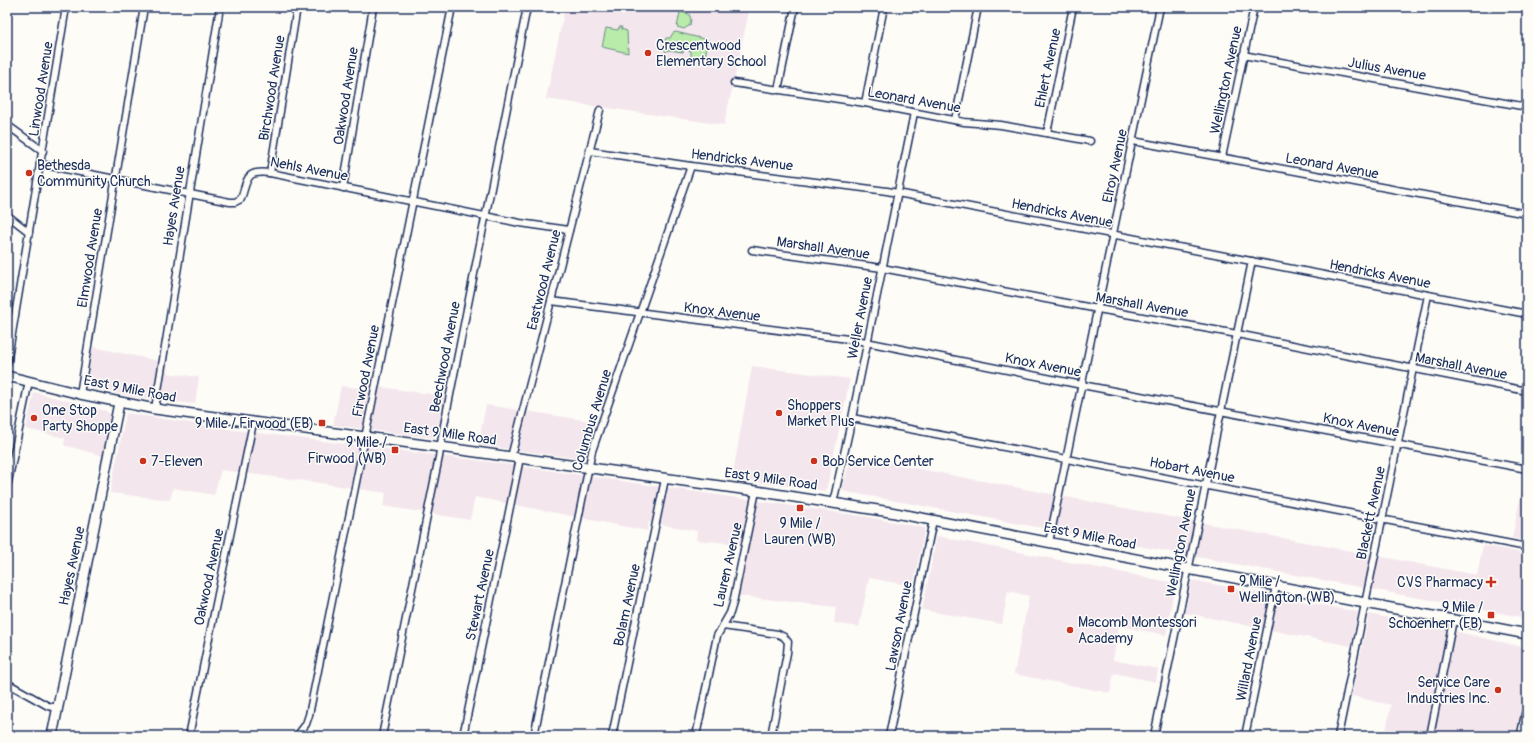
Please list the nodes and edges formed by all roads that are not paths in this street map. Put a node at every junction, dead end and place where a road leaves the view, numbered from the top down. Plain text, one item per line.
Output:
1 (66, 7) edge
2 (144, 7) edge
3 (220, 7) edge
4 (297, 7) edge
5 (373, 7) edge
6 (452, 7) edge
7 (527, 7) edge
8 (795, 7) edge
9 (884, 7) edge
10 (978, 7) edge
11 (1073, 7) edge
12 (1160, 7) edge
13 (1254, 7) edge
14 (1243, 55) junction
15 (734, 83) dead end
16 (778, 90) junction
17 (865, 103) junction
18 (1527, 107) edge
19 (600, 110) dead end
20 (914, 113) junction
21 (955, 120) junction
22 (7, 125) edge
23 (1047, 133) junction
24 (1090, 141) dead end
25 (1133, 141) junction
26 (42, 151) junction
27 (590, 151) junction
28 (1222, 157) junction
29 (40, 164) junction
30 (690, 166) junction
31 (270, 173) junction
32 (116, 179) junction
33 (343, 188) junction
34 (189, 194) junction
35 (897, 194) junction
36 (412, 202) junction
37 (1527, 214) edge
38 (7, 215) edge
39 (485, 216) junction
40 (569, 230) junction
41 (29, 232) junction
42 (1113, 234) junction
43 (752, 250) dead end
44 (1252, 261) junction
45 (882, 268) junction
46 (1428, 295) junction
47 (551, 301) junction
48 (1098, 309) junction
49 (640, 314) junction
50 (1527, 314) edge
51 (1237, 334) junction
52 (867, 343) junction
53 (7, 364) edge
54 (1413, 369) junction
55 (7, 376) edge
56 (29, 381) junction
57 (1082, 385) junction
58 (1527, 391) edge
59 (80, 394) junction
60 (119, 403) junction
61 (154, 409) junction
62 (1221, 411) junction
63 (852, 418) junction
64 (252, 423) junction
65 (365, 437) junction
66 (1398, 444) junction
67 (440, 447) junction
68 (516, 458) junction
69 (1067, 459) junction
70 (588, 468) junction
71 (1527, 469) edge
72 (665, 479) junction
73 (1205, 485) junction
74 (7, 486) edge
75 (756, 491) junction
76 (833, 503) junction
77 (1382, 519) junction
78 (933, 520) junction
79 (1049, 542) junction
80 (1527, 547) edge
81 (1188, 569) junction
82 (1276, 586) junction
83 (1365, 602) junction
84 (1453, 620) junction
85 (723, 626) junction
86 (1527, 634) edge
87 (7, 683) edge
88 (57, 708) junction
89 (1527, 712) edge
90 (52, 736) edge
91 (189, 736) edge
92 (298, 736) edge
93 (382, 736) edge
94 (463, 736) edge
95 (534, 736) edge
96 (612, 736) edge
97 (696, 736) edge
98 (771, 736) edge
99 (889, 736) edge
100 (1154, 736) edge
101 (1245, 736) edge
102 (1338, 736) edge
103 (1430, 736) edge
104 (1522, 736) edge

1 - 26 street, Linwood Avenue
2 - 32 street, Elmwood Avenue
3 - 34 street, Hayes Avenue
4 - 31 street, Birchwood Avenue
5 - 33 street, Oakwood Avenue
6 - 36 street, Firwood Avenue
7 - 39 street, Beechwood Avenue
8 - 16 street
9 - 17 street
10 - 21 street
11 - 23 street, Ehlert Avenue
12 - 25 street, Elroy Avenue
13 - 14 street, Wellington Avenue
14 - 18 street, Julius Avenue
14 - 28 street, Wellington Avenue
15 - 16 street, Leonard Avenue
16 - 17 street, Leonard Avenue
17 - 20 street, Leonard Avenue
19 - 27 street, Eastwood Avenue
20 - 21 street, Leonard Avenue
20 - 35 street, Weller Avenue
21 - 23 street, Leonard Avenue
22 - 26 street
23 - 24 street, Leonard Avenue
25 - 28 street, Leonard Avenue
25 - 42 street, Elroy Avenue
26 - 29 street, Linwood Avenue
27 - 30 street, Hendricks Avenue
27 - 40 street, Eastwood Avenue
28 - 37 street, Leonard Avenue
29 - 32 street, Nehls Avenue
29 - 41 street, Linwood Avenue
30 - 35 street, Hendricks Avenue
30 - 49 street, Columbus Avenue
31 - 33 street, Nehls Avenue
31 - 34 street, Nehls Avenue
32 - 34 street, Nehls Avenue
32 - 59 street, Elmwood Avenue
33 - 36 street, Nehls Avenue
34 - 61 street, Hayes Avenue
35 - 42 street, Hendricks Avenue
35 - 45 street, Weller Avenue
36 - 39 street, Nehls Avenue
36 - 65 street, Firwood Avenue
38 - 41 street
39 - 40 street, Nehls Avenue
39 - 67 street, Beechwood Avenue
40 - 47 street, Eastwood Avenue
41 - 53 street, Linwood Avenue
42 - 44 street, Hendricks Avenue
42 - 48 street, Elroy Avenue
43 - 45 street, Marshall Avenue
44 - 46 street, Hendricks Avenue
44 - 51 street, Wellington Avenue
45 - 48 street, Marshall Avenue
45 - 52 street, Weller Avenue
46 - 50 street, Hendricks Avenue
46 - 54 street, Blackett Avenue
47 - 49 street, Knox Avenue
47 - 68 street, Eastwood Avenue
48 - 51 street, Marshall Avenue
48 - 57 street, Elroy Avenue
49 - 52 street, Knox Avenue
49 - 70 street, Columbus Avenue
51 - 54 street, Marshall Avenue
51 - 62 street, Wellington Avenue
52 - 57 street, Knox Avenue
52 - 63 street, Weller Avenue
54 - 58 street, Marshall Avenue
54 - 66 street, Blackett Avenue
55 - 56 main road, East 9 Mile Road
56 - 59 main road, East 9 Mile Road
56 - 74 street
57 - 62 street, Knox Avenue
57 - 69 street, Elroy Avenue
59 - 60 main road, East 9 Mile Road
60 - 61 main road, East 9 Mile Road
60 - 88 main road, Hayes Avenue
61 - 64 main road, East 9 Mile Road
62 - 66 street, Knox Avenue
62 - 73 street, Wellington Avenue
63 - 69 street, Hobart Avenue
63 - 76 street, Weller Avenue
64 - 65 main road, East 9 Mile Road
64 - 91 street, Oakwood Avenue
65 - 67 main road, East 9 Mile Road
65 - 92 street, Firwood Avenue
66 - 71 street, Knox Avenue
66 - 77 street, Blackett Avenue
67 - 68 main road, East 9 Mile Road
67 - 93 street, Beechwood Avenue
68 - 70 main road, East 9 Mile Road
68 - 94 street, Stewart Avenue
69 - 73 street, Hobart Avenue
69 - 79 street, Elroy Avenue
70 - 72 main road, East 9 Mile Road
70 - 95 street, Columbus Avenue
72 - 75 main road, East 9 Mile Road
72 - 96 street, Bolam Avenue
73 - 77 street, Hobart Avenue
73 - 81 street, Wellington Avenue
75 - 76 main road, East 9 Mile Road
75 - 85 street, Lauren Avenue
76 - 78 main road, East 9 Mile Road
77 - 80 street, Hobart Avenue
77 - 83 street, Blackett Avenue
78 - 79 main road, East 9 Mile Road
78 - 99 street, Lawson Avenue
79 - 81 main road, East 9 Mile Road
81 - 82 main road, East 9 Mile Road
81 - 100 street, Wellington Avenue
82 - 83 main road, East 9 Mile Road
82 - 101 street, Willard Avenue
83 - 84 main road, East 9 Mile Road
83 - 102 street, Blackett Avenue
84 - 86 main road, East 9 Mile Road
84 - 103 street
85 - 97 street, Lauren Avenue
85 - 98 street
87 - 88 street
88 - 90 main road, Hayes Avenue
89 - 104 main road

